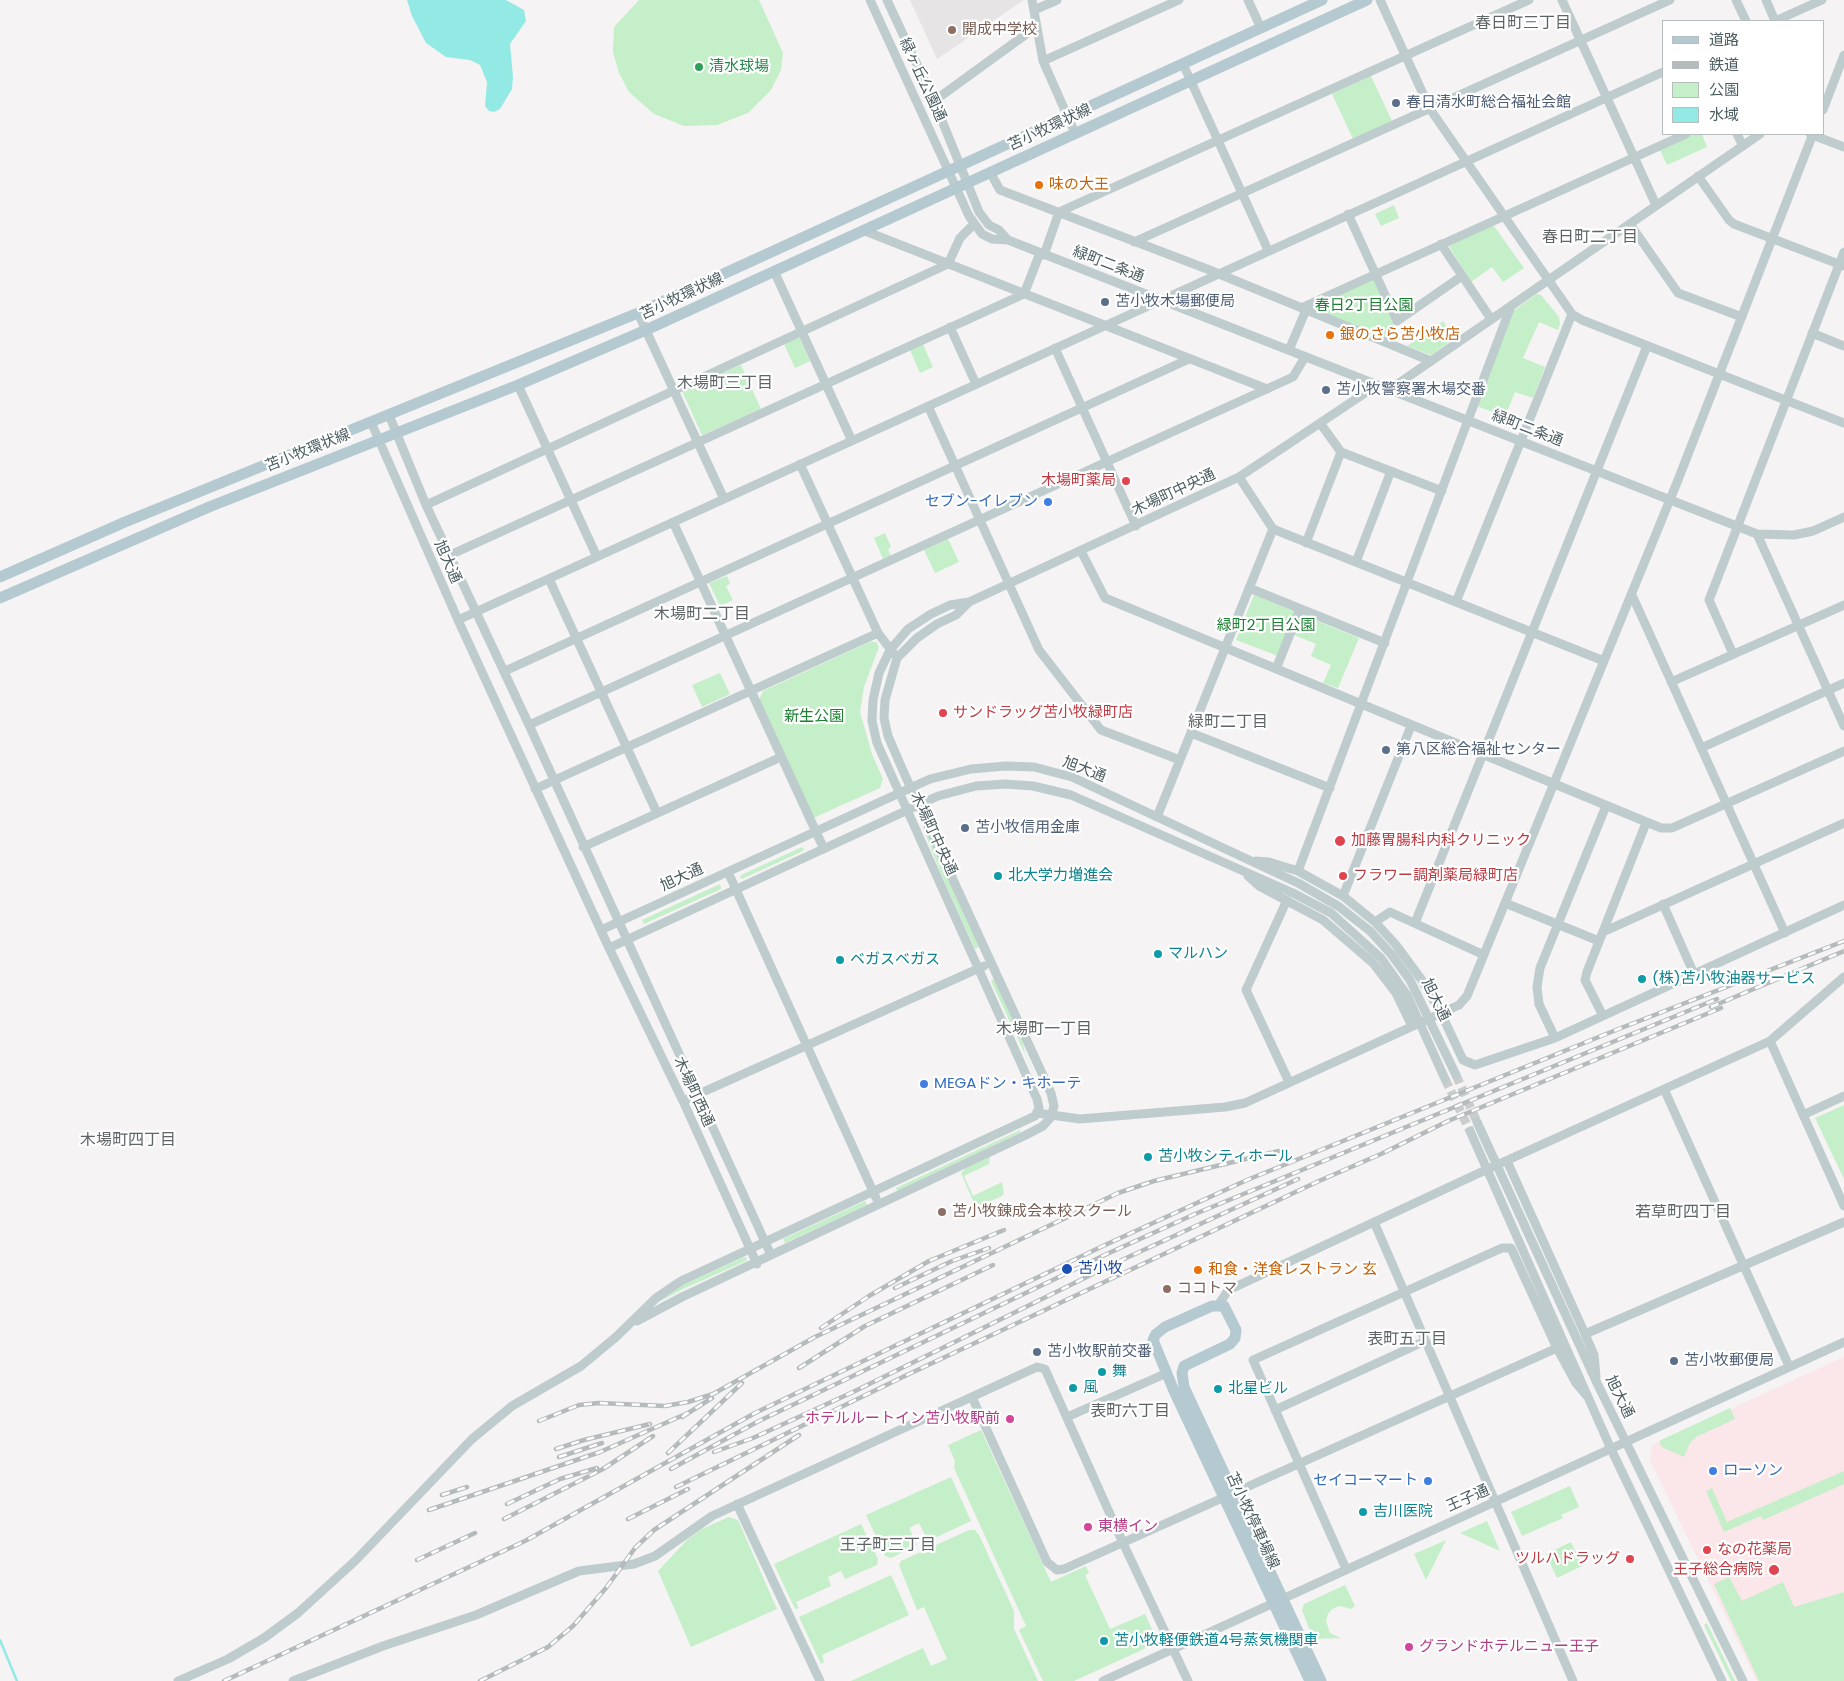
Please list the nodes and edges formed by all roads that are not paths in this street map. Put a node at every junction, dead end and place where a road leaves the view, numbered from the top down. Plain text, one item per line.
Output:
1 (870, 0) edge
2 (887, 0) edge
3 (1032, 0) edge
4 (1056, 0) edge
5 (1179, 0) edge
6 (1248, 0) edge
7 (1322, 0) edge
8 (1367, 0) edge
9 (1380, 0) edge
10 (1529, 0) edge
11 (1562, 0) edge
12 (1670, 0) edge
13 (1736, 0) edge
14 (1766, 0) edge
15 (1822, 0) edge
16 (1034, 10) junction
17 (1746, 20) edge
18 (1775, 20) edge
19 (1777, 20) edge
20 (1036, 27) junction
21 (1261, 28) junction
22 (1581, 40) junction
23 (1844, 55) edge
24 (1406, 56) junction
25 (1043, 61) junction
26 (1183, 64) junction
27 (1662, 72) edge
28 (1191, 80) junction
29 (1833, 84) junction
30 (1824, 90) edge
31 (1607, 97) junction
32 (934, 101) junction
33 (1824, 107) edge
34 (1430, 109) junction
35 (1068, 116) junction
36 (1075, 133) junction
37 (1684, 135) edge
38 (1738, 135) edge
39 (1759, 135) edge
40 (1812, 135) edge
41 (1814, 135) edge
42 (1218, 141) junction
43 (1743, 146) junction
44 (1844, 147) edge
45 (1634, 157) junction
46 (1465, 161) junction
47 (961, 166) junction
48 (948, 171) junction
49 (990, 172) junction
50 (1698, 176) junction
51 (961, 186) junction
52 (1242, 193) junction
53 (1656, 206) junction
54 (1059, 212) junction
55 (1348, 214) junction
56 (1503, 216) junction
57 (974, 224) junction
58 (1630, 224) junction
59 (865, 231) junction
60 (1772, 239) junction
61 (1008, 240) junction
62 (1134, 242) junction
63 (1441, 244) junction
64 (1268, 250) junction
65 (1844, 252) edge
66 (1042, 254) junction
67 (948, 264) junction
68 (1841, 266) edge
69 (774, 271) junction
70 (1217, 274) junction
71 (1375, 274) junction
72 (1462, 276) junction
73 (1547, 280) junction
74 (1024, 294) junction
75 (1161, 300) junction
76 (1511, 306) junction
77 (1303, 309) junction
78 (638, 313) junction
79 (1572, 314) junction
80 (1742, 317) junction
81 (1492, 319) junction
82 (1106, 325) junction
83 (950, 327) junction
84 (646, 330) junction
85 (802, 331) junction
86 (1812, 334) junction
87 (1647, 346) junction
88 (1844, 346) edge
89 (1055, 348) junction
90 (1289, 350) junction
91 (1305, 357) junction
92 (1189, 359) junction
93 (1431, 361) junction
94 (1719, 374) junction
95 (826, 384) junction
96 (976, 384) junction
97 (518, 385) junction
98 (1377, 385) junction
99 (1267, 389) junction
100 (1389, 390) junction
101 (674, 391) junction
102 (1786, 400) junction
103 (928, 406) junction
104 (1082, 408) junction
105 (388, 415) junction
106 (1469, 421) junction
107 (371, 422) junction
108 (1320, 423) junction
109 (1844, 423) edge
110 (395, 432) junction
111 (378, 439) junction
112 (852, 441) junction
113 (1520, 441) junction
114 (698, 442) junction
115 (547, 450) junction
116 (1341, 452) junction
117 (1107, 462) junction
118 (800, 464) junction
119 (956, 466) junction
120 (1391, 471) junction
121 (1597, 471) junction
122 (1239, 477) junction
123 (1442, 491) junction
124 (724, 499) junction
125 (1669, 499) junction
126 (571, 500) junction
127 (426, 505) junction
128 (1844, 517) edge
129 (980, 519) junction
130 (674, 522) junction
131 (828, 524) junction
132 (1136, 526) junction
133 (1737, 526) junction
134 (1273, 529) junction
135 (1757, 534) junction
136 (1306, 543) junction
137 (1081, 551) junction
138 (450, 555) junction
139 (597, 557) junction
140 (1356, 562) junction
141 (0, 577) edge
142 (852, 578) junction
143 (549, 579) junction
144 (701, 582) junction
145 (1408, 583) junction
146 (1010, 584) junction
147 (1249, 588) junction
148 (1632, 595) junction
149 (0, 598) edge
150 (969, 602) junction
151 (1456, 602) junction
152 (1844, 605) edge
153 (1300, 609) junction
154 (476, 612) junction
155 (458, 620) junction
156 (1798, 625) junction
157 (1532, 632) junction
158 (878, 633) junction
159 (726, 636) junction
160 (577, 638) junction
161 (1385, 643) junction
162 (1225, 648) junction
163 (890, 650) junction
164 (1733, 654) junction
165 (897, 658) junction
166 (1604, 661) junction
167 (1276, 669) junction
168 (505, 672) junction
169 (1671, 682) junction
170 (1844, 683) edge
171 (1828, 690) junction
172 (751, 691) junction
173 (602, 692) junction
174 (1361, 705) junction
175 (529, 725) junction
176 (1411, 726) junction
177 (1844, 726) edge
178 (1191, 733) junction
179 (627, 748) junction
180 (1701, 748) junction
181 (1844, 751) edge
182 (1482, 755) junction
183 (781, 757) junction
184 (1180, 760) junction
185 (554, 780) junction
186 (1554, 785) junction
187 (911, 788) junction
188 (1330, 788) junction
189 (536, 789) junction
190 (899, 794) junction
191 (919, 804) junction
192 (1726, 804) junction
193 (1606, 806) junction
194 (907, 810) junction
195 (657, 813) junction
196 (1157, 817) junction
197 (1646, 823) junction
198 (1844, 823) edge
199 (816, 832) junction
200 (583, 847) junction
201 (824, 849) junction
202 (1248, 860) junction
203 (1753, 864) junction
204 (1243, 871) junction
205 (1298, 871) junction
206 (728, 872) junction
207 (736, 890) junction
208 (1343, 896) junction
209 (1287, 900) junction
210 (1505, 903) junction
211 (1662, 904) junction
212 (1844, 904) edge
213 (1375, 922) junction
214 (618, 923) junction
215 (1415, 923) junction
216 (1558, 925) junction
217 (601, 930) junction
218 (1603, 932) junction
219 (1785, 933) junction
220 (627, 941) junction
221 (1599, 941) junction
222 (610, 948) junction
223 (1484, 955) junction
224 (992, 962) junction
225 (978, 968) junction
226 (1694, 974) junction
227 (1844, 977) edge
228 (1438, 1014) junction
229 (1603, 1016) junction
230 (1414, 1025) junction
231 (1555, 1038) junction
232 (1770, 1041) junction
233 (807, 1045) junction
234 (1456, 1075) tunnel mouth
235 (1445, 1079) tunnel mouth
236 (1288, 1082) junction
237 (1664, 1089) junction
238 (697, 1094) junction
239 (1844, 1096) edge
240 (683, 1100) junction
241 (1038, 1113) junction
242 (1052, 1115) junction
243 (1803, 1115) junction
244 (1477, 1122) tunnel mouth
245 (1470, 1131) tunnel mouth
246 (1507, 1161) junction
247 (874, 1193) junction
248 (879, 1205) junction
249 (1844, 1206) edge
250 (1374, 1222) junction
251 (1844, 1222) edge
252 (765, 1241) junction
253 (749, 1248) junction
254 (771, 1255) junction
255 (757, 1264) junction
256 (1744, 1265) junction
257 (1404, 1293) junction
258 (1219, 1304) junction
259 (626, 1328) junction
260 (1585, 1334) junction
261 (1425, 1341) junction
262 (1844, 1342) edge
263 (1557, 1348) junction
264 (1789, 1366) junction
265 (1167, 1373) junction
266 (1597, 1383) junction
267 (972, 1397) junction
268 (1449, 1397) junction
269 (1588, 1397) junction
270 (1275, 1410) junction
271 (1067, 1417) junction
272 (1626, 1442) junction
273 (1611, 1449) junction
274 (1300, 1464) junction
275 (1229, 1495) junction
276 (1495, 1502) junction
277 (737, 1504) junction
278 (1122, 1543) junction
279 (1346, 1569) junction
280 (1278, 1600) junction
281 (1173, 1649) junction
282 (178, 1681) edge
283 (292, 1681) edge
284 (820, 1681) edge
285 (1103, 1681) edge
286 (1188, 1681) edge
287 (1310, 1681) edge
288 (1322, 1681) edge
289 (1573, 1681) edge
290 (1722, 1681) edge
291 (1743, 1681) edge

1 - 48 street, 緑ヶ丘公園通
2 - 32 street, 緑ヶ丘公園通
3 - 16 street
4 - 16 street
5 - 25 street
6 - 21 street
7 - 21 main road, 苫小牧環状線
8 - 28 main road, 苫小牧環状線
9 - 24 street
10 - 24 street
11 - 22 street
12 - 22 street
13 - 17 street
14 - 18 street
15 - 19 street
16 - 20 street
20 - 25 street
20 - 32 street
21 - 26 main road, 苫小牧環状線
22 - 31 street
22 - 34 street
23 - 29 street
24 - 34 street
24 - 42 street
25 - 35 street
26 - 28 street
26 - 35 main road, 苫小牧環状線
27 - 31 street
28 - 36 main road, 苫小牧環状線
28 - 42 street
29 - 30 street
29 - 33 street
31 - 45 street
31 - 46 street
32 - 47 street, 緑ヶ丘公園通
34 - 46 street
34 - 52 street
35 - 36 street
35 - 47 main road, 苫小牧環状線
36 - 49 main road, 苫小牧環状線
37 - 45 street
38 - 43 street
39 - 43 street
40 - 60 street
41 - 44 street
42 - 52 street
42 - 54 street
43 - 50 street
45 - 53 street
45 - 56 street
46 - 55 street
46 - 56 street
47 - 48 main road, 苫小牧環状線
47 - 51 street, 緑町二条通
48 - 51 street, 緑町二条通
48 - 78 main road, 苫小牧環状線
49 - 51 main road, 苫小牧環状線
49 - 54 street
50 - 53 street
50 - 60 street
51 - 57 street, 緑町二条通
51 - 59 main road, 苫小牧環状線
51 - 61 street, 緑町二条通
52 - 62 street
52 - 64 street
53 - 58 street
54 - 62 street
54 - 66 street
55 - 64 street
55 - 71 street
56 - 63 street
56 - 73 street
57 - 61 street, 緑町二条通
57 - 67 street
58 - 73 street
58 - 80 street
59 - 67 street
59 - 69 main road, 苫小牧環状線
60 - 68 street
60 - 80 street
61 - 66 street, 緑町二条通
62 - 70 street
63 - 71 street
63 - 72 street
64 - 70 street
65 - 68 street
66 - 74 street
66 - 75 street, 緑町二条通
67 - 74 street
67 - 85 street
68 - 86 street
69 - 84 main road, 苫小牧環状線
69 - 85 street
70 - 75 street
70 - 77 street
71 - 72 street
71 - 77 street
72 - 81 street
73 - 76 street
73 - 79 street
74 - 82 street
74 - 83 street
75 - 82 street
75 - 90 street, 緑町二条通
76 - 81 street
76 - 106 street
77 - 90 street
77 - 93 street
78 - 84 street
78 - 105 main road, 苫小牧環状線
79 - 87 street
79 - 113 street
80 - 94 street
81 - 93 street
82 - 89 street
82 - 92 street
83 - 95 street
83 - 96 street
84 - 97 main road, 苫小牧環状線
84 - 101 street
85 - 95 street
85 - 101 street
86 - 88 street
86 - 102 street
87 - 94 street
87 - 121 street
89 - 96 street
89 - 104 street
90 - 91 street, 緑町二条通
91 - 98 street, 緑町二条通
91 - 99 street
92 - 99 street
92 - 104 street
93 - 100 street
94 - 102 street
94 - 125 street
95 - 112 street
95 - 114 street
96 - 103 street
97 - 110 main road, 苫小牧環状線
97 - 115 street
98 - 100 street, 緑町二条通
98 - 108 street, 木場町中央通
99 - 117 street
100 - 106 street, 緑町二条通
101 - 114 street
101 - 115 street
102 - 109 street
102 - 133 street
103 - 112 street
103 - 119 street
104 - 117 street
104 - 119 street
105 - 107 main road, 苫小牧環状線
105 - 110 street, 旭大通
106 - 113 street, 緑町二条通
106 - 123 street
107 - 111 street, 旭大通
107 - 141 main road, 苫小牧環状線
108 - 116 street
108 - 122 street, 木場町中央通
110 - 111 main road, 苫小牧環状線
110 - 127 street, 旭大通
111 - 149 main road, 苫小牧環状線
111 - 155 street, 旭大通
112 - 118 street
113 - 121 street, 緑町二条通
113 - 151 street
114 - 124 street
114 - 126 street
115 - 126 street
115 - 127 street
116 - 120 street
116 - 136 street
117 - 129 street
117 - 132 street
118 - 124 street
118 - 131 street
119 - 129 street
119 - 131 street
120 - 123 street
120 - 140 street
121 - 125 street, 緑町二条通
121 - 157 street
122 - 132 street, 木場町中央通
122 - 134 street
123 - 145 street
124 - 130 street
125 - 133 street, 緑町二条通
125 - 148 street
126 - 138 street
126 - 139 street
127 - 138 street, 旭大通
128 - 135 street, 緑町二条通
129 - 142 street
129 - 146 street
130 - 139 street
130 - 144 street
131 - 142 street
131 - 144 street
132 - 137 street, 木場町中央通
133 - 135 street, 緑町二条通
133 - 164 street
134 - 136 street
134 - 147 street
135 - 156 street
136 - 140 street
137 - 146 street, 木場町中央通
137 - 162 street
138 - 154 street, 旭大通
139 - 143 street
140 - 145 street
142 - 158 street
142 - 159 street
143 - 154 street
143 - 160 street
144 - 159 street
144 - 160 street
145 - 151 street
145 - 161 street
146 - 150 street, 木場町中央通
146 - 184 street
147 - 153 street
147 - 162 street
148 - 166 street
148 - 169 street
150 - 163 street, 木場町中央通
150 - 165 street, 木場町中央通
151 - 157 street
152 - 156 street
153 - 161 street
153 - 167 street
154 - 155 street
154 - 168 street, 旭大通
155 - 189 street, 旭大通
156 - 164 street
156 - 171 street
157 - 166 street
157 - 182 street
158 - 163 street
158 - 172 street
159 - 172 street
159 - 173 street
160 - 168 street
160 - 173 street
161 - 174 street
162 - 167 street
162 - 178 street
163 - 165 street
163 - 190 street, 木場町中央通
164 - 169 street
165 - 187 street, 木場町中央通
166 - 186 street
167 - 174 street
168 - 175 street, 旭大通
169 - 180 street
170 - 171 street
171 - 177 street
171 - 180 street
172 - 179 street
172 - 183 street
173 - 175 street
173 - 179 street
174 - 176 street
174 - 188 street
175 - 185 street, 旭大通
176 - 182 street
176 - 208 street
178 - 184 street
178 - 188 street
179 - 185 street
179 - 195 street
180 - 192 street
181 - 192 street
182 - 186 street
182 - 215 street
183 - 195 street
183 - 199 street
184 - 196 street
185 - 189 street
185 - 200 street, 旭大通
186 - 193 street
186 - 210 street
187 - 190 street, 旭大通
187 - 191 street, 木場町中央通
187 - 196 street, 旭大通
188 - 205 street
189 - 217 street, 旭大通
190 - 194 street, 木場町中央通
190 - 199 street, 旭大通
191 - 194 street, 旭大通
191 - 204 street, 旭大通
191 - 224 street, 木場町中央通
192 - 197 street
192 - 203 street
193 - 197 street
193 - 216 street
194 - 201 street, 旭大通
194 - 225 street, 木場町中央通
195 - 200 street
196 - 202 street, 旭大通
197 - 218 street
198 - 203 street
199 - 201 street
199 - 206 street, 旭大通
200 - 214 street, 旭大通
201 - 207 street, 旭大通
202 - 205 street
202 - 234 street, 旭大通
203 - 211 street
203 - 219 street
204 - 209 street
204 - 235 street, 旭大通
205 - 208 street
206 - 207 street
206 - 214 street, 旭大通
207 - 220 street, 旭大通
207 - 233 street
208 - 213 street
209 - 230 street
209 - 236 street
210 - 216 street
210 - 223 street
211 - 218 street
211 - 226 street
212 - 219 street
213 - 215 street
213 - 228 street
214 - 217 street, 旭大通
214 - 220 street, 旭大通
215 - 223 street
216 - 221 street
216 - 231 street
217 - 222 street, 旭大通
218 - 221 street
219 - 226 street
220 - 222 street, 旭大通
220 - 238 street, 木場町西通
221 - 229 street
222 - 240 street, 木場町西通
223 - 228 street
224 - 225 street
224 - 242 street, 木場町中央通
225 - 233 street
225 - 241 street, 木場町中央通
226 - 229 street
227 - 232 street
228 - 230 street
228 - 231 street
229 - 231 street
230 - 236 street
232 - 237 street
232 - 243 street
233 - 238 street
233 - 247 street
236 - 242 street
237 - 246 street
237 - 256 street
238 - 240 street
238 - 252 street, 木場町西通
239 - 243 street
240 - 253 street, 木場町西通
241 - 242 street
241 - 247 street
242 - 248 street
243 - 249 street
244 - 266 street, 旭大通
245 - 269 street, 旭大通
246 - 250 street
246 - 260 street
247 - 248 street
247 - 252 street
248 - 254 street
250 - 257 street
250 - 258 street
251 - 256 street
252 - 253 street
252 - 254 street, 木場町西通
253 - 255 street, 木場町西通
253 - 259 street
254 - 255 street
255 - 259 street
256 - 260 street
256 - 264 street
257 - 261 street
257 - 263 street
257 - 270 street
258 - 265 main road, 苫小牧停車場線
258 - 275 main road, 苫小牧停車場線
259 - 282 street
260 - 266 street
261 - 268 street
261 - 270 street
262 - 264 street, 王子通
263 - 268 street
263 - 269 street
264 - 272 street, 王子通
265 - 271 street
265 - 275 main road, 苫小牧停車場線
266 - 272 street, 旭大通
267 - 271 street
267 - 277 street
267 - 278 street
268 - 274 street
268 - 276 street
269 - 273 street, 旭大通
270 - 274 street
271 - 278 street
272 - 273 street, 王子通
272 - 291 street, 旭大通
273 - 276 street, 王子通
273 - 290 street, 旭大通
274 - 275 street
274 - 279 street
275 - 278 street
275 - 280 main road, 苫小牧停車場線
276 - 279 street, 王子通
276 - 289 street
277 - 283 street
277 - 284 street
278 - 281 street
279 - 280 street, 王子通
280 - 281 street, 王子通
280 - 287 main road, 苫小牧停車場線
280 - 288 main road, 苫小牧停車場線
281 - 285 street, 王子通
281 - 286 street

